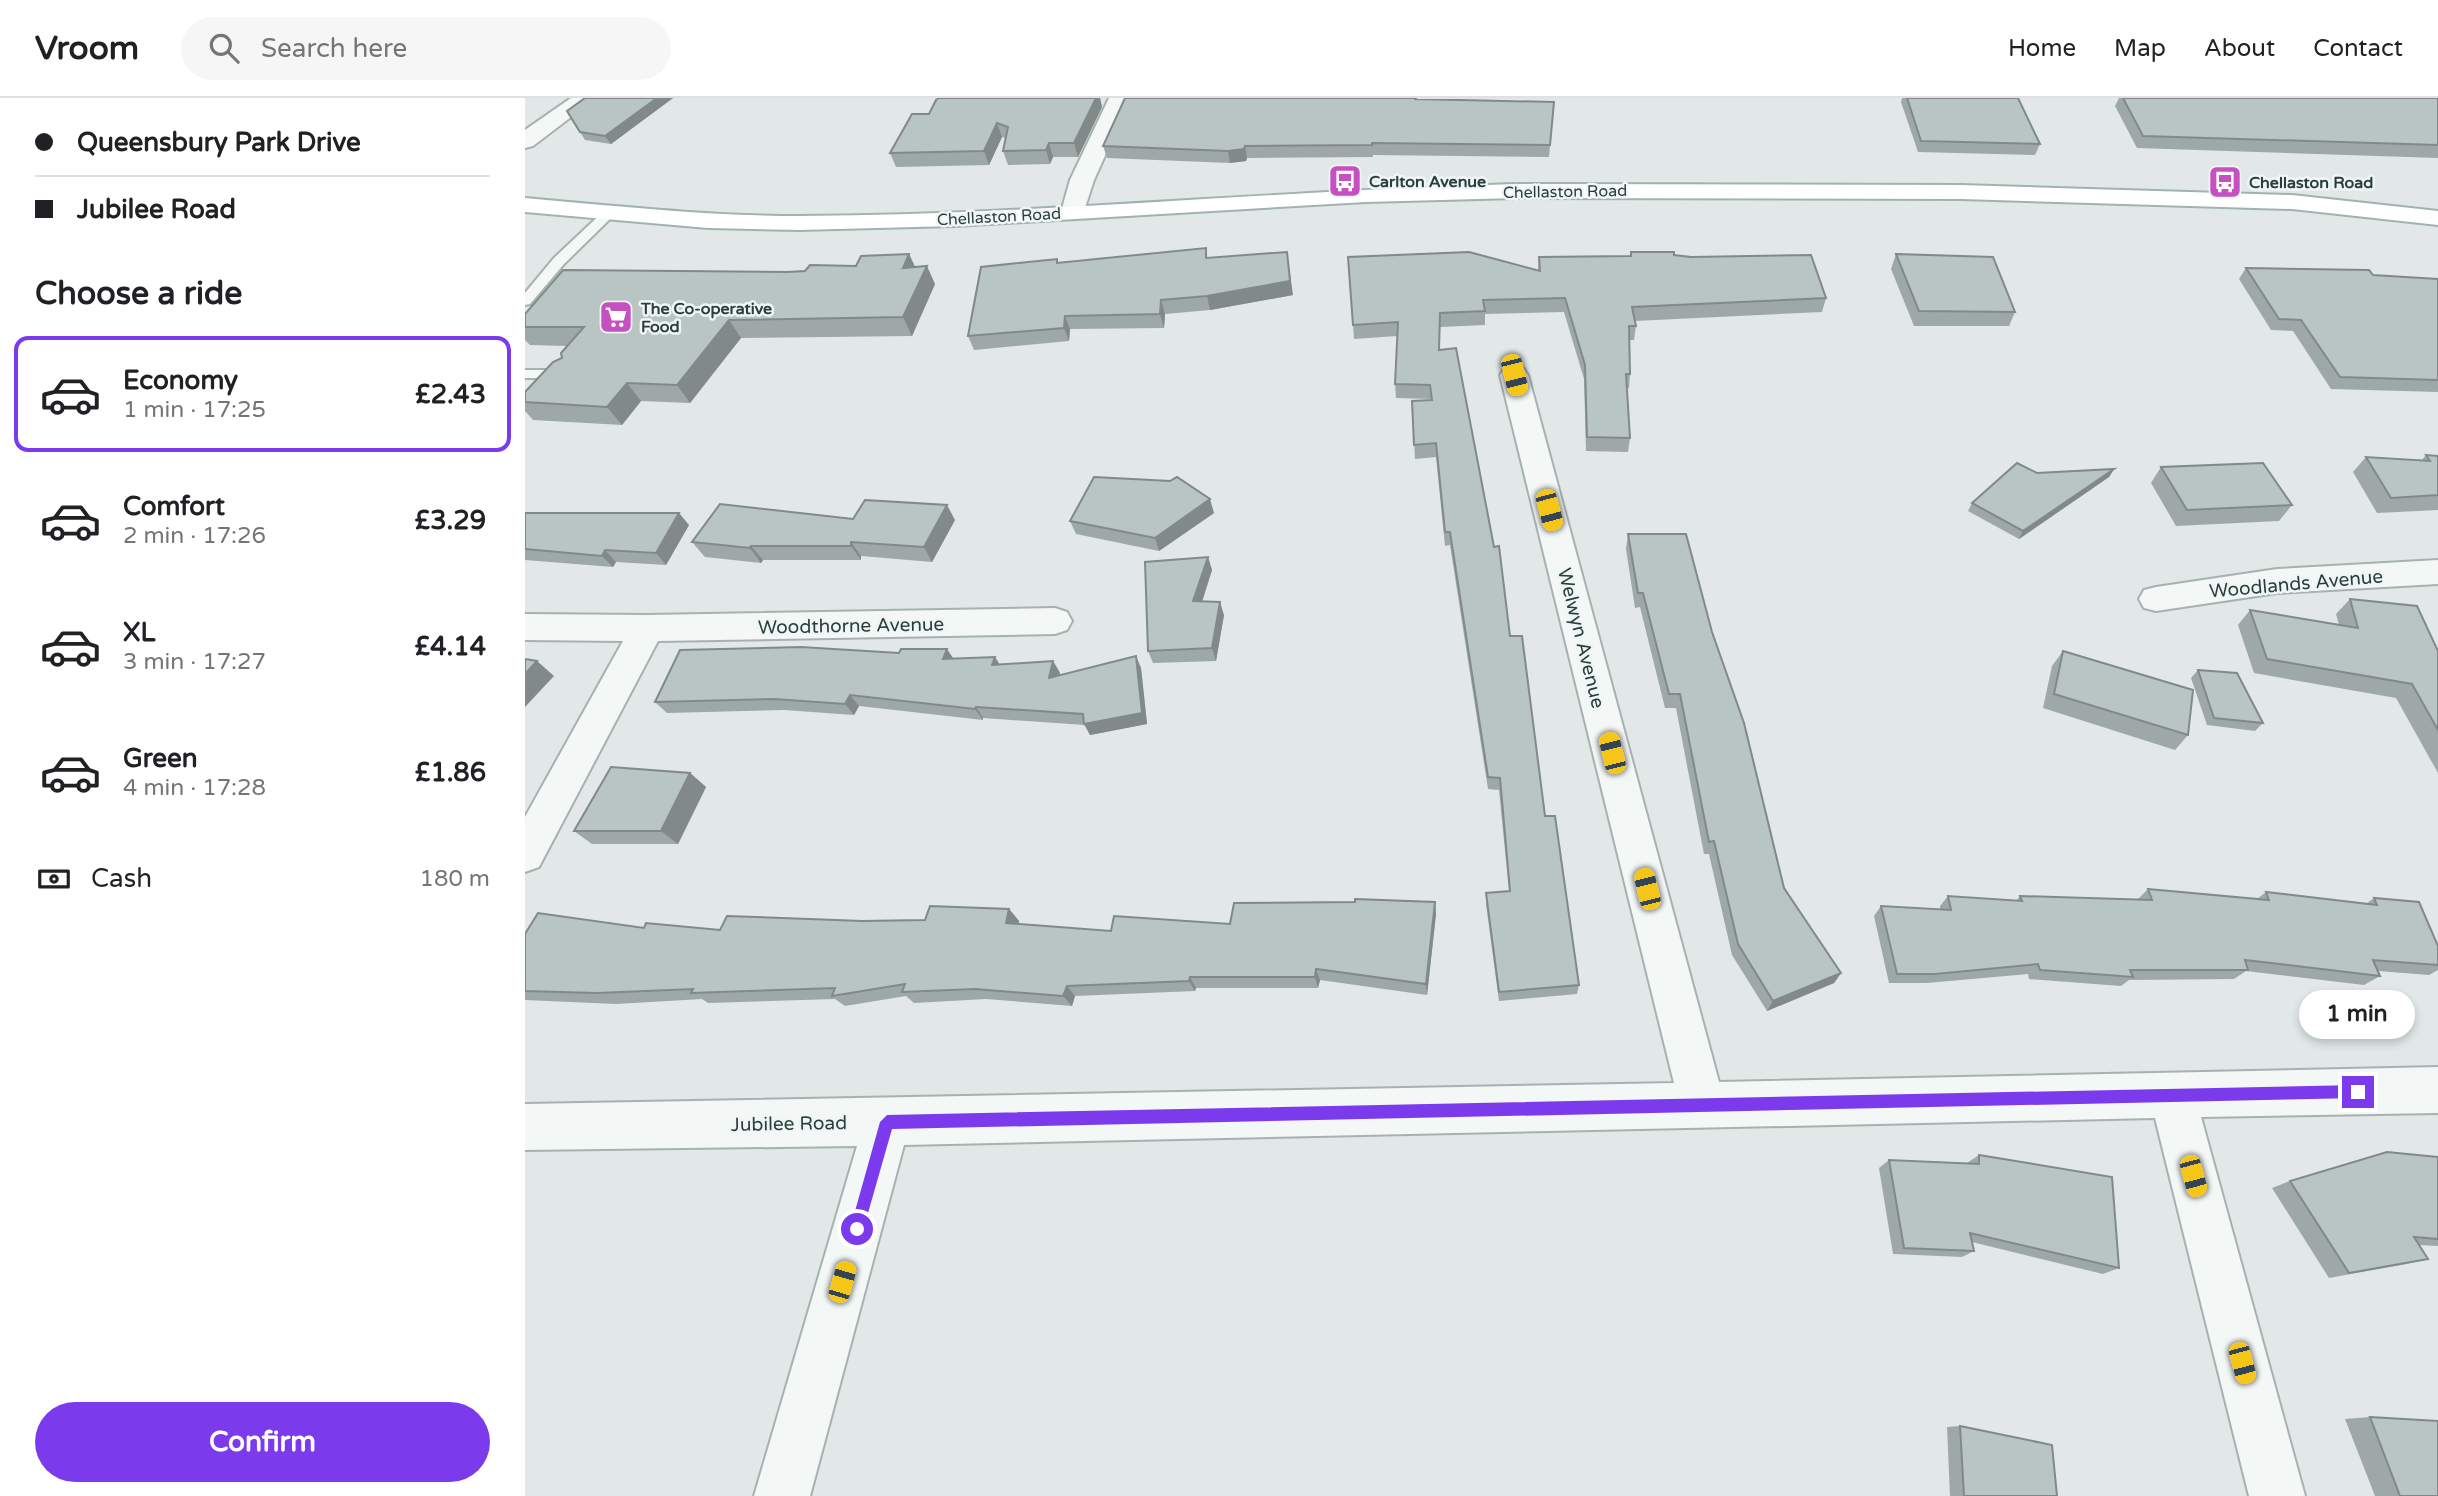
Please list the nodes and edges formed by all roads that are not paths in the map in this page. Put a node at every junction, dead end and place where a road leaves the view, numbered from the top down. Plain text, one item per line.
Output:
1 (585, 98) edge
2 (1120, 98) edge
3 (525, 141) edge
4 (525, 205) edge
5 (1073, 212) junction
6 (609, 213) junction
7 (2438, 218) edge
8 (525, 301) edge
9 (525, 374) edge
10 (569, 374) edge
11 (1514, 375) dead end
12 (2438, 572) edge
13 (2156, 599) dead end
14 (1055, 621) dead end
15 (525, 627) edge
16 (647, 628) junction
17 (525, 855) edge
18 (2438, 1090) edge
19 (2172, 1096) junction
20 (1703, 1105) junction
21 (887, 1122) junction
22 (525, 1127) edge
23 (782, 1496) edge
24 (2277, 1496) edge

1 - 3 street
2 - 5 street
4 - 6 main road, Chellaston Road
5 - 6 main road, Chellaston Road
5 - 7 main road, Chellaston Road
6 - 8 lane
9 - 10 lane
11 - 20 street, Welwyn Avenue
12 - 13 street, Woodlands Avenue
14 - 16 street, Woodthorne Avenue
15 - 16 street, Woodthorne Avenue
16 - 17 street
18 - 19 street, Jubilee Road
19 - 20 street, Jubilee Road
19 - 24 street
20 - 21 street, Jubilee Road
21 - 22 street, Jubilee Road
21 - 23 street

